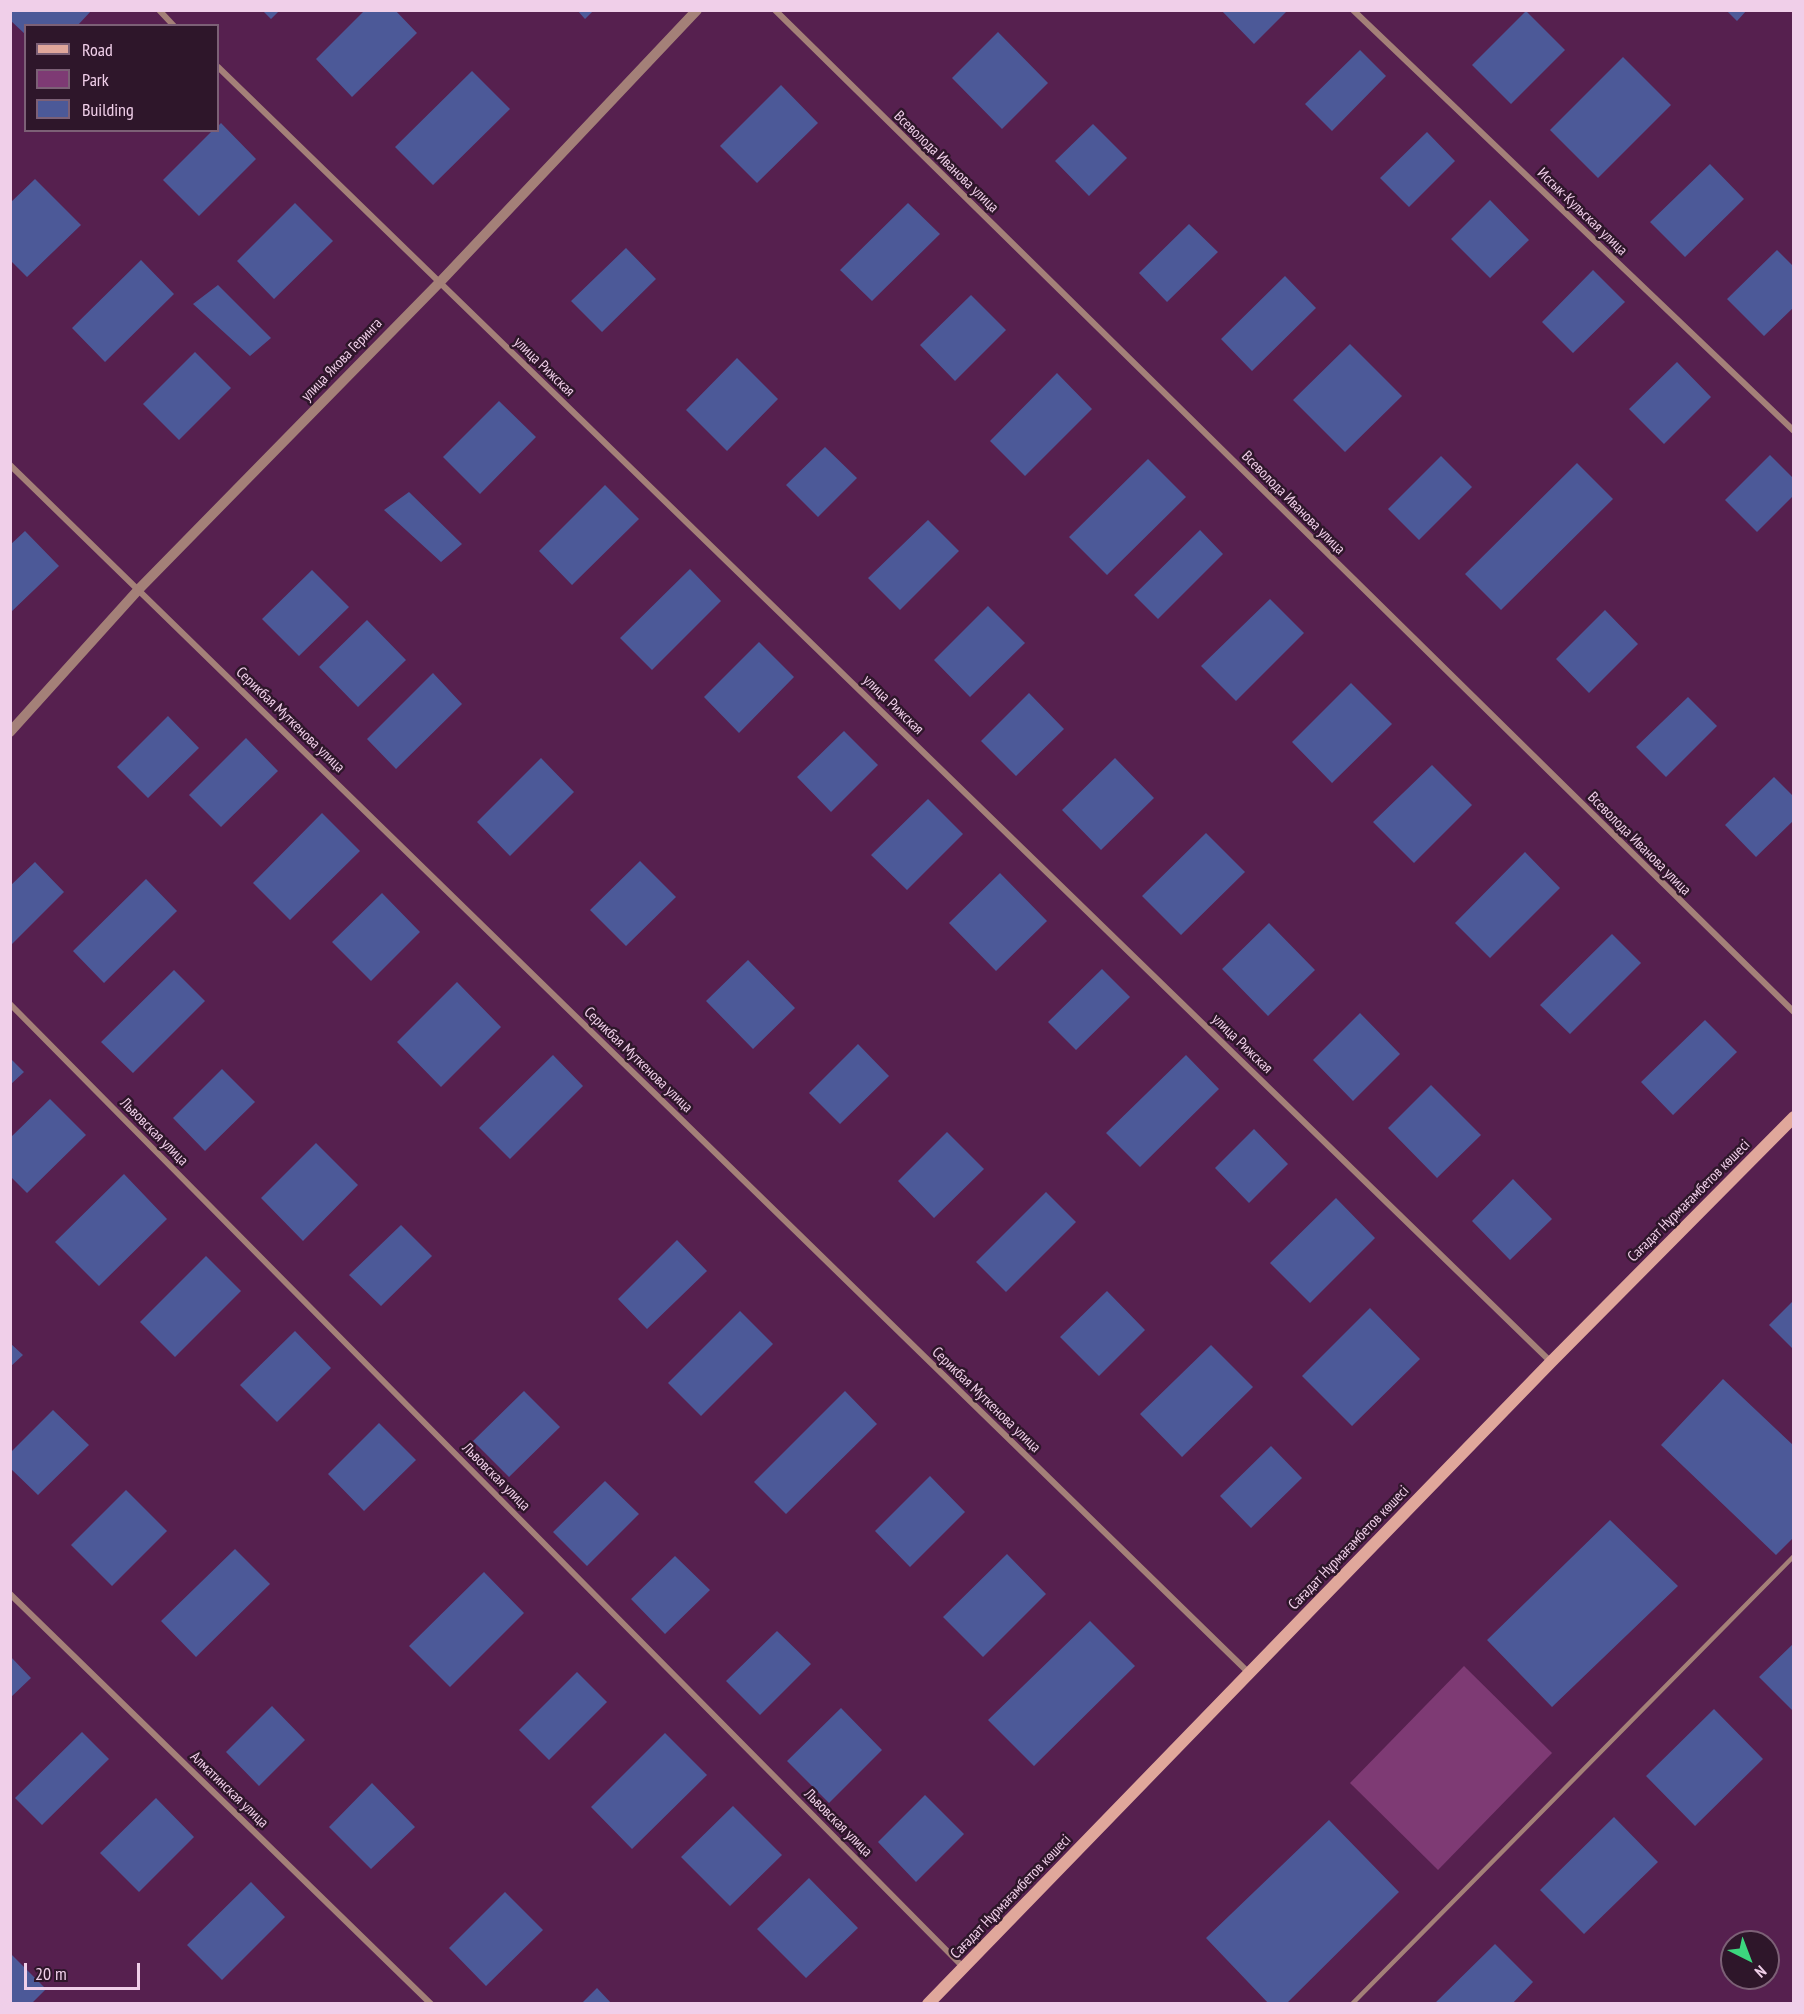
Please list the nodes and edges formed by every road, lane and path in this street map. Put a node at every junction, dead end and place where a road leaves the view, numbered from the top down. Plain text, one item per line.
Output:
1 (159, 10) edge
2 (697, 10) edge
3 (775, 10) edge
4 (1353, 10) edge
5 (172, 24) edge
6 (219, 68) edge
7 (440, 282) junction
8 (1794, 431) edge
9 (10, 465) edge
10 (139, 589) junction
11 (10, 732) edge
12 (10, 1004) edge
13 (1794, 1012) edge
14 (1793, 1117) edge
15 (1551, 1362) junction
16 (1794, 1556) edge
17 (10, 1594) edge
18 (1249, 1673) junction
19 (964, 1967) junction
20 (431, 2004) edge
21 (928, 2004) edge
22 (1352, 2004) edge

1 - 5 street
2 - 7 street, улица Якова Геринга
3 - 13 street, Всеволода Иванова улица
4 - 8 street, Иссык-Кульская улица
6 - 7 street, улица Рижская
7 - 10 street, улица Якова Геринга
7 - 15 street, улица Рижская
9 - 10 street, Серикбая Муткенова улица
10 - 11 street, улица Якова Геринга
10 - 18 street, Серикбая Муткенова улица
12 - 19 street, Львовская улица
14 - 15 main road, Сағадат Нұрмағамбетов көшесі
15 - 18 main road, Сағадат Нұрмағамбетов көшесі
16 - 22 lane
17 - 20 street, Алматинская улица
18 - 19 main road, Сағадат Нұрмағамбетов көшесі
19 - 21 main road, Сағадат Нұрмағамбетов көшесі

